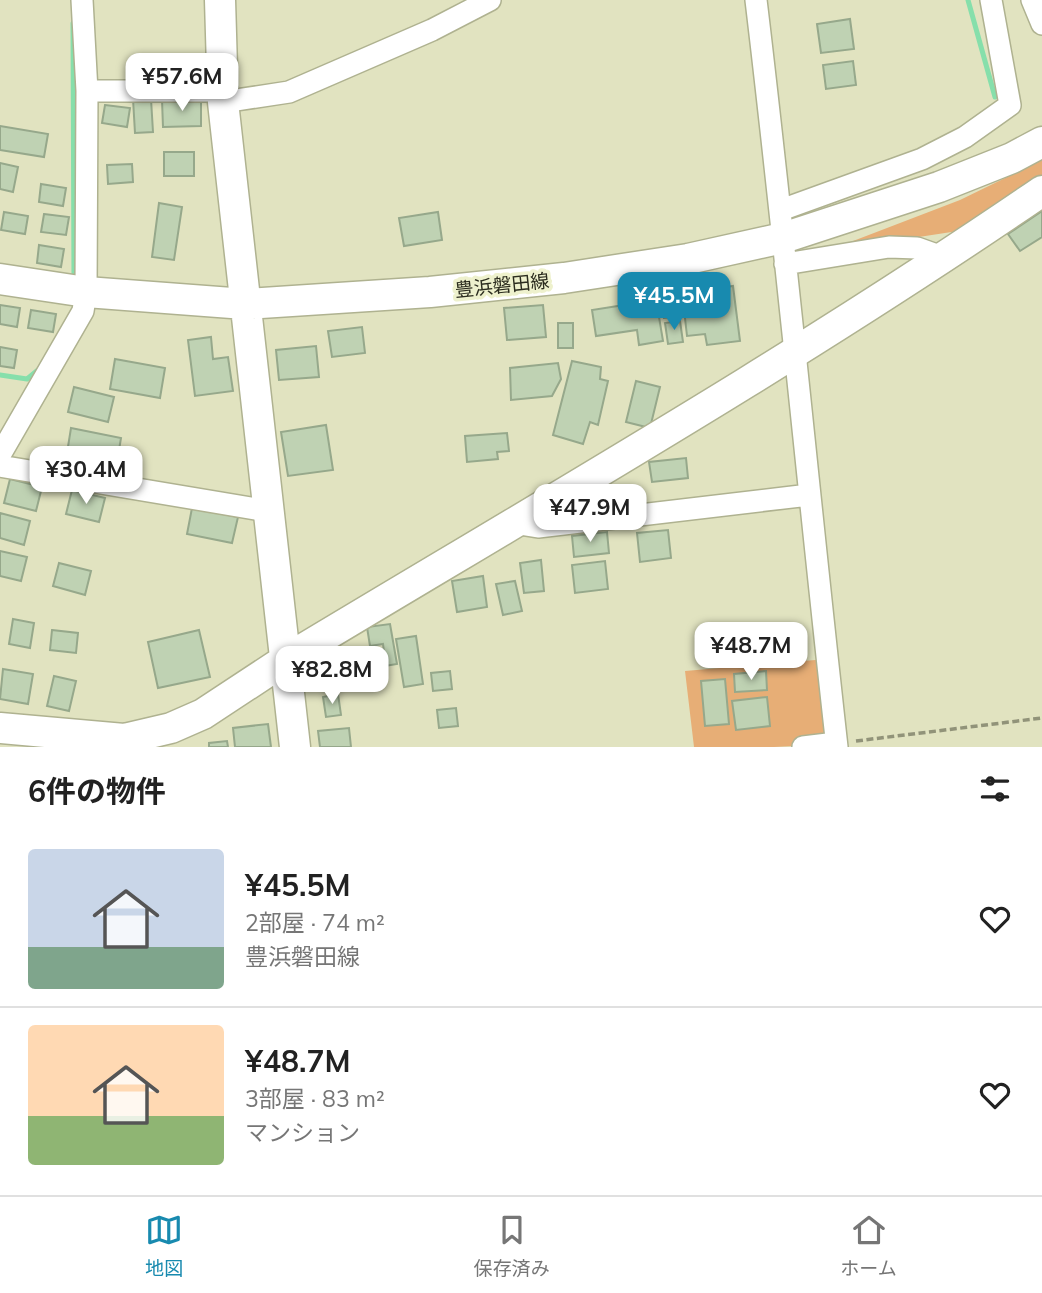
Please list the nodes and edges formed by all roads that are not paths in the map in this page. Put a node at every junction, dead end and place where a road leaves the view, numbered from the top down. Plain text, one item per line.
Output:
1 (82, 0) edge
2 (220, 0) edge
3 (490, 0) edge
4 (756, 0) edge
5 (991, 0) edge
6 (1032, 0) edge
7 (1042, 23) edge
8 (87, 91) junction
9 (223, 96) junction
10 (1042, 142) edge
11 (1042, 191) edge
12 (783, 237) junction
13 (945, 258) junction
14 (0, 279) edge
15 (86, 292) junction
16 (245, 303) junction
17 (793, 354) junction
18 (0, 455) edge
19 (0, 466) edge
20 (809, 495) junction
21 (268, 511) junction
22 (513, 523) junction
23 (285, 660) junction
24 (0, 728) edge
25 (162, 738) edge
26 (837, 745) edge
27 (295, 747) edge
28 (803, 747) edge

1 - 8 street
2 - 9 street
3 - 9 street
4 - 12 street
5 - 12 street
6 - 7 street
8 - 9 street
8 - 15 street
9 - 16 street
10 - 12 street, 豊浜磐田線
11 - 13 street
12 - 13 street
12 - 16 street, 豊浜磐田線
12 - 17 street
13 - 17 street
14 - 15 street, 豊浜磐田線
15 - 16 street, 豊浜磐田線
15 - 18 street
16 - 21 street
17 - 20 street
17 - 22 street
19 - 21 street
20 - 22 street
20 - 26 street
21 - 23 street
22 - 23 street
23 - 25 street
23 - 27 street
24 - 25 street
26 - 28 street

